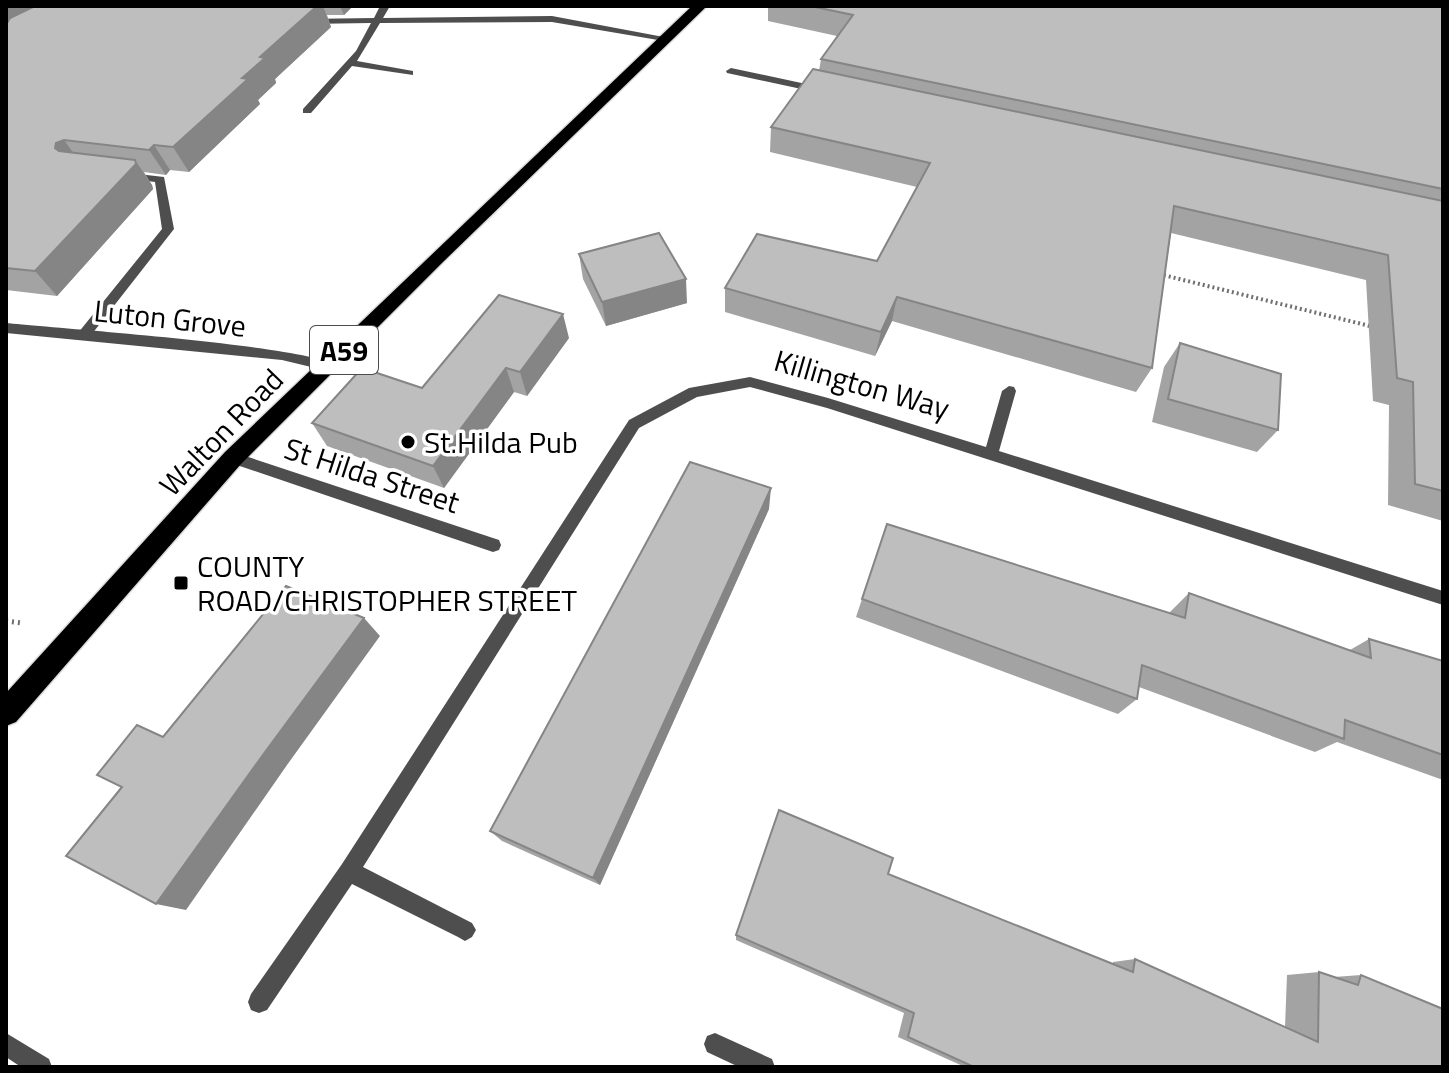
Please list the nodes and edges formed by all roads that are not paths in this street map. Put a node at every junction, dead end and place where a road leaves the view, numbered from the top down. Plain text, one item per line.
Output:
1 (385, 6) edge
2 (700, 6) edge
3 (300, 21) edge
4 (378, 21) junction
5 (664, 38) junction
6 (350, 63) junction
7 (731, 71) dead end
8 (409, 73) dead end
9 (840, 94) edge
10 (307, 111) dead end
11 (113, 174) edge
12 (6, 328) edge
13 (83, 336) junction
14 (328, 366) junction
15 (1009, 391) dead end
16 (991, 454) junction
17 (233, 458) junction
18 (493, 545) dead end
19 (1443, 598) edge
20 (6, 713) edge
21 (349, 871) junction
22 (465, 930) dead end
23 (259, 1002) dead end
24 (6, 1044) edge
25 (715, 1044) dead end
26 (41, 1067) edge
27 (764, 1067) edge

1 - 4 street
2 - 5 highway, Walton Road / A59
3 - 4 street
4 - 5 street
4 - 6 street
5 - 14 highway, Walton Road / A59
6 - 8 street
6 - 10 street
7 - 9 street
11 - 13 street
12 - 13 street, Luton Grove
13 - 14 street, Luton Grove
14 - 17 highway, Walton Road / A59
15 - 16 street
16 - 19 street, Killington Way
16 - 21 street, Killington Way
17 - 18 street, St Hilda Street
17 - 20 highway, Walton Road / A59
21 - 22 street
21 - 23 street, Killington Way
24 - 26 street
25 - 27 street

